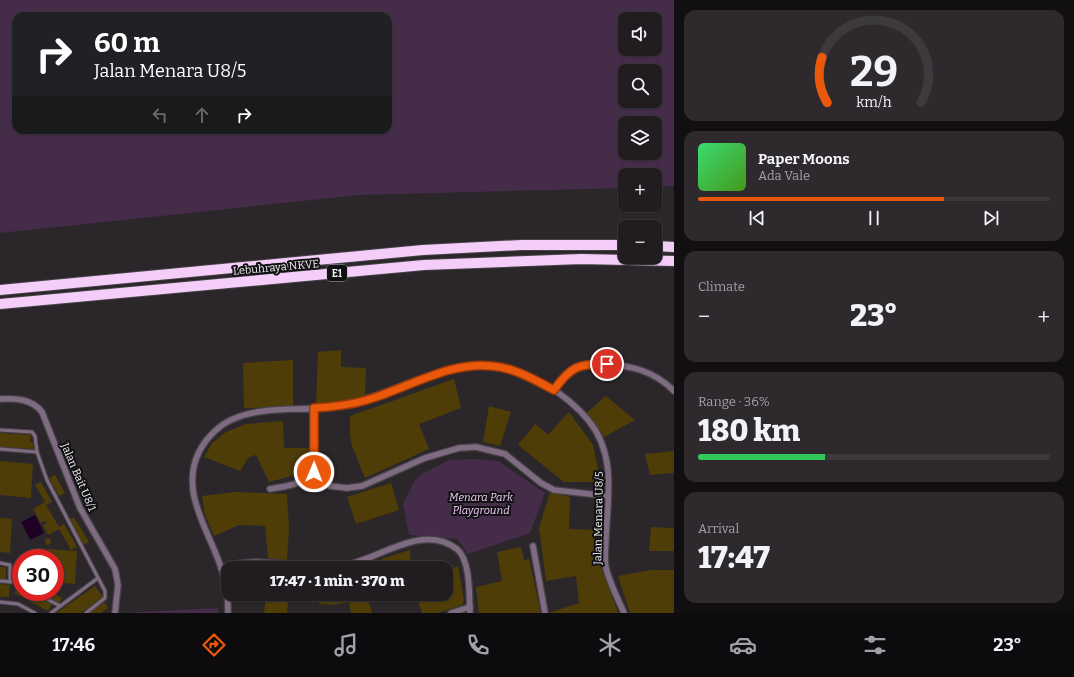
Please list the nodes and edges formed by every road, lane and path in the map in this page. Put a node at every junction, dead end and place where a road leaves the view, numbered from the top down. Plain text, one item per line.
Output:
1 (618, 245) edge
2 (662, 246) edge
3 (674, 247) edge
4 (674, 261) edge
5 (0, 290) edge
6 (0, 304) edge
7 (554, 390) junction
8 (674, 391) edge
9 (0, 398) edge
10 (314, 408) junction
11 (0, 430) edge
12 (0, 449) edge
13 (37, 452) junction
14 (314, 472) junction
15 (270, 489) dead end
16 (608, 496) junction
17 (533, 546) dead end
18 (362, 561) edge
19 (0, 563) edge
20 (221, 568) edge
21 (98, 578) junction
22 (0, 581) edge
23 (10, 582) joint
24 (51, 601) edge
25 (227, 601) edge
26 (0, 602) edge
27 (60, 606) junction
28 (470, 610) edge
29 (35, 613) edge
30 (51, 613) edge
31 (86, 613) edge
32 (115, 613) edge
33 (228, 613) edge
34 (451, 613) edge
35 (545, 613) edge
36 (624, 613) edge

1 - 5 highway, Lebuhraya NKVE / E1
2 - 3 highway
4 - 6 highway, Lebuhraya NKVE / E1
7 - 8 street
7 - 10 street, Jalan Menara U8/5
7 - 16 street, Jalan Menara U8/5
9 - 32 street, Jalan Bait U8/1
10 - 14 street
10 - 20 street, Jalan Menara U8/5
11 - 13 lane
12 - 13 lane
13 - 21 lane
14 - 15 street
14 - 16 street
16 - 36 street, Jalan Menara U8/5
17 - 35 street
18 - 28 street
19 - 23 lane
21 - 27 lane
21 - 31 lane
22 - 23 lane
24 - 27 lane
25 - 33 street, Jalan Menara U8/5
26 - 29 lane
27 - 30 lane
28 - 34 street

